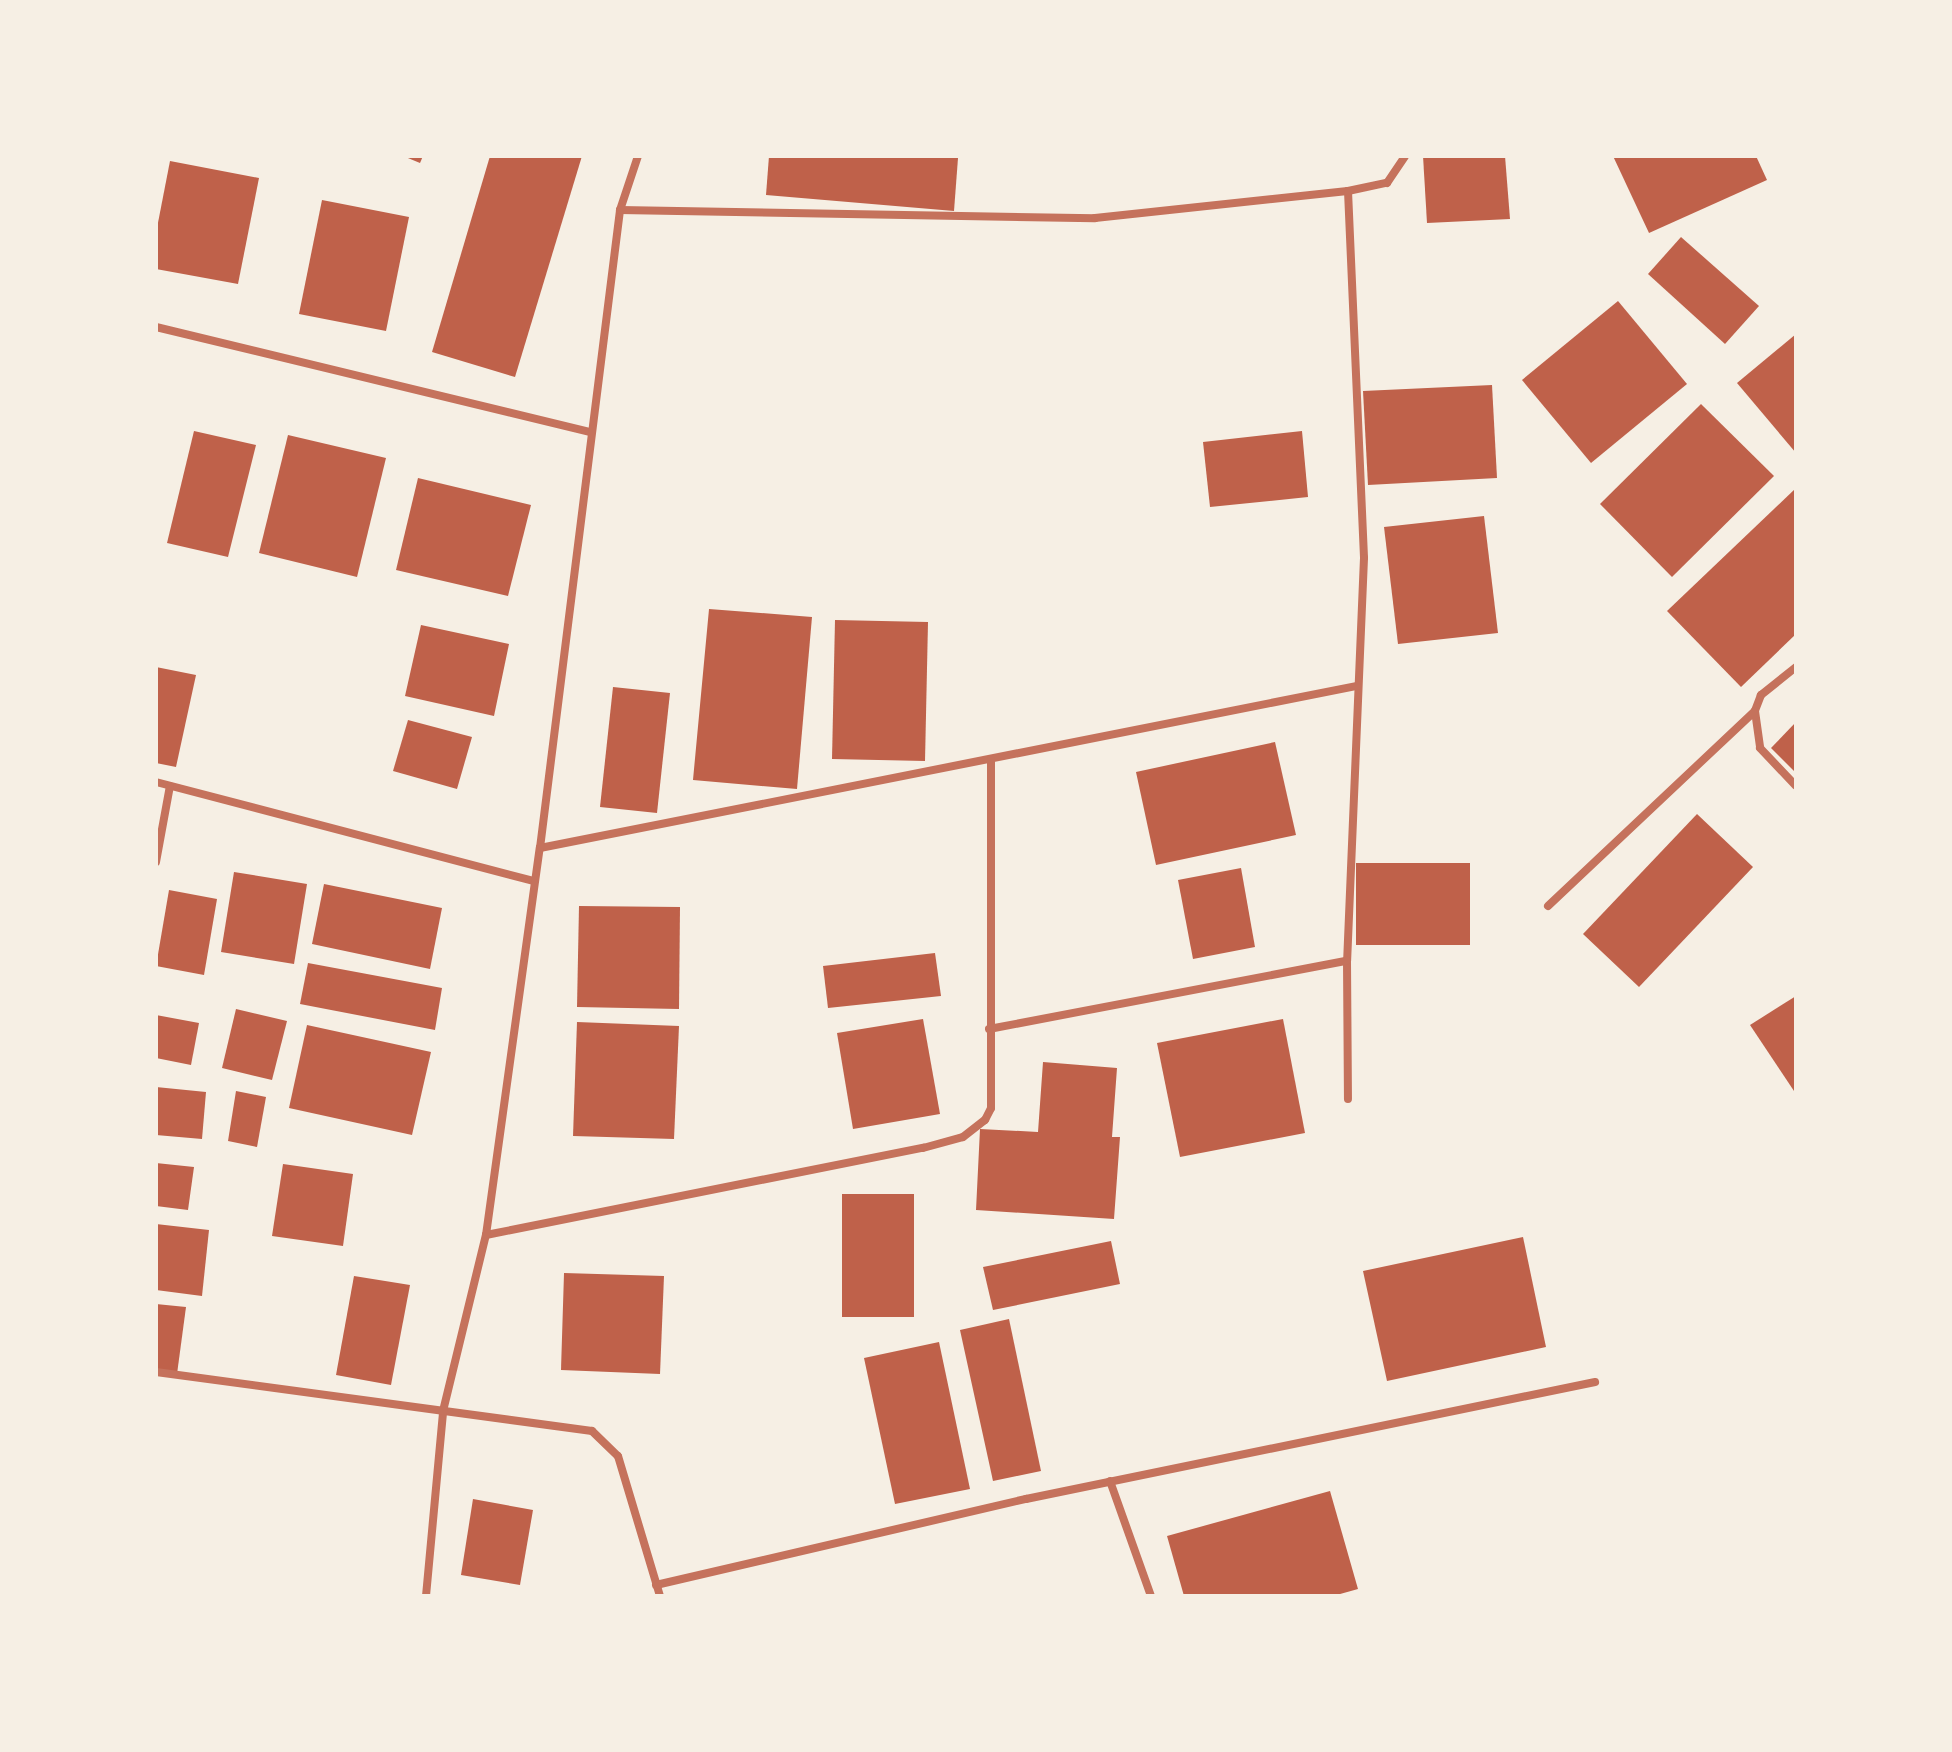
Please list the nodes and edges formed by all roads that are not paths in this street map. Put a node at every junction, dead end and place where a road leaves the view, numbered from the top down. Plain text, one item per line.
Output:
1 (638, 156) edge
2 (1405, 156) edge
3 (1348, 191) junction
4 (620, 210) junction
5 (156, 327) edge
6 (591, 432) junction
7 (1796, 667) edge
8 (1357, 686) junction
9 (1755, 711) junction
10 (991, 759) junction
11 (156, 782) edge
12 (170, 786) junction
13 (1796, 786) edge
14 (540, 848) junction
15 (156, 862) edge
16 (534, 881) junction
17 (1548, 906) dead end
18 (1347, 961) junction
19 (989, 1029) junction
20 (1348, 1099) dead end
21 (486, 1235) junction
22 (156, 1372) edge
23 (1595, 1382) dead end
24 (443, 1411) junction
25 (1110, 1481) junction
26 (656, 1585) junction
27 (426, 1596) edge
28 (660, 1596) edge
29 (1151, 1596) edge

1 - 4 street
2 - 3 street
3 - 4 street
3 - 8 street
4 - 6 street
5 - 6 street
6 - 14 street
7 - 9 street
8 - 10 street
8 - 18 street
9 - 13 street
9 - 17 street
10 - 14 street
10 - 19 street
11 - 12 street
12 - 15 street
12 - 16 street
14 - 16 street
16 - 21 street
18 - 19 street
18 - 20 street
19 - 21 street
21 - 24 street
22 - 24 street
23 - 25 street
24 - 26 street
24 - 27 street
25 - 26 street
25 - 29 street
26 - 28 street

